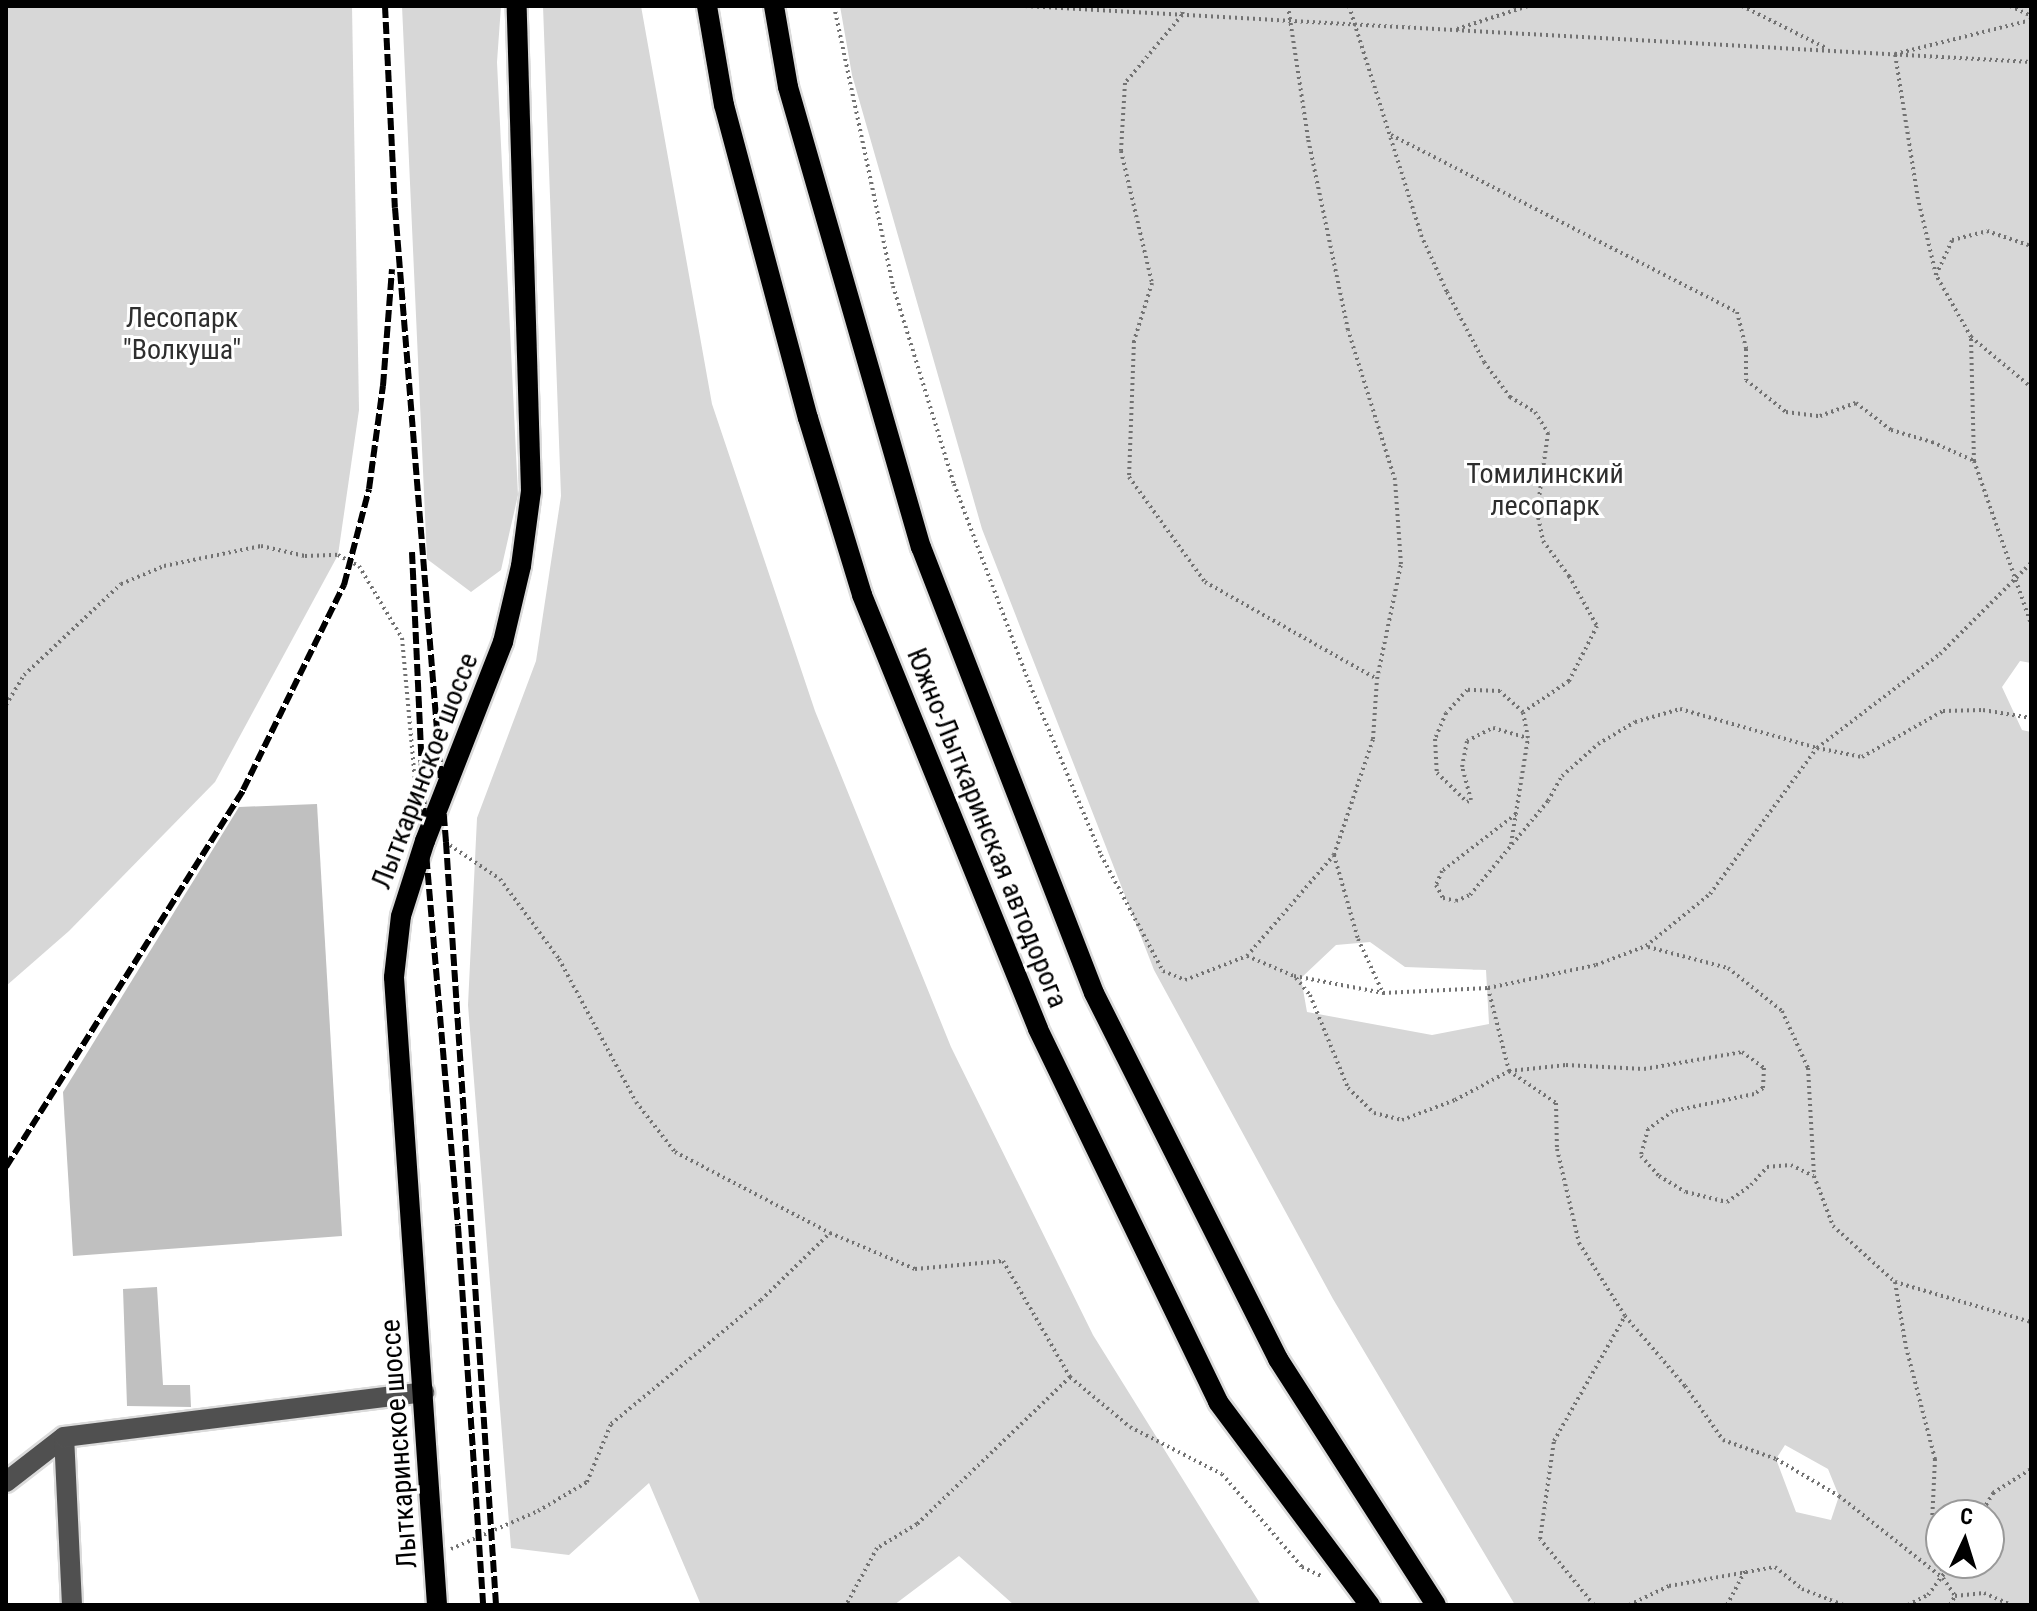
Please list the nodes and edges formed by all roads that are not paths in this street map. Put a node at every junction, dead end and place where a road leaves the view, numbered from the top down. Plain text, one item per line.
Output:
1 (517, 6) edge
2 (707, 6) edge
3 (774, 6) edge
4 (424, 1392) junction
5 (64, 1437) junction
6 (6, 1482) edge
7 (72, 1605) edge
8 (437, 1605) edge
9 (1370, 1605) edge
10 (1436, 1605) edge

1 - 4 main road, Лыткаринское шоссе
2 - 9 main road, Южно-Лыткаринская автодорога
3 - 10 main road, Южно-Лыткаринская автодорога
4 - 5 lane
4 - 8 main road, Лыткаринское шоссе
5 - 6 lane
5 - 7 lane

